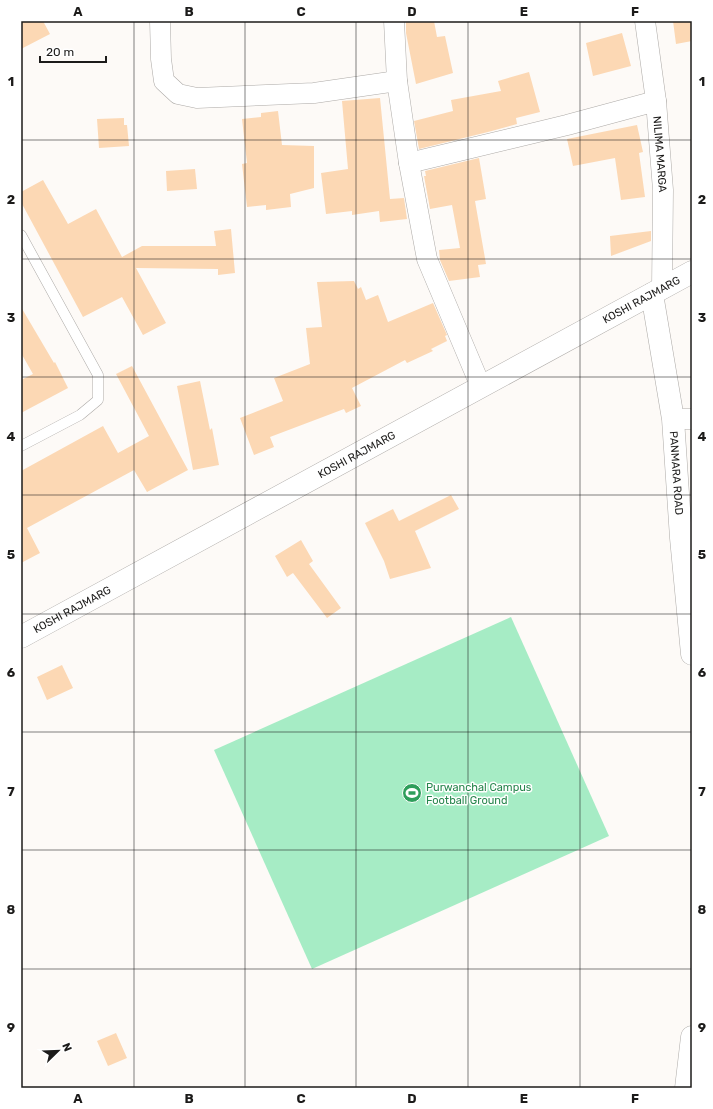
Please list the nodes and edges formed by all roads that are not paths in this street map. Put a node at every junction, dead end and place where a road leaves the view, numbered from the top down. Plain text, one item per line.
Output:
1 (160, 21) edge
2 (394, 21) edge
3 (645, 21) edge
4 (396, 80) junction
5 (656, 101) junction
6 (409, 163) junction
7 (21, 235) edge
8 (692, 272) edge
9 (657, 291) junction
10 (481, 388) junction
11 (683, 419) edge
12 (21, 446) edge
13 (21, 637) edge
14 (692, 654) edge
15 (692, 1037) edge
16 (686, 1088) edge

1 - 4 street
2 - 4 street
3 - 5 street, NILIMA MARGA
4 - 6 street
5 - 6 street
5 - 9 street, NILIMA MARGA
6 - 10 street
7 - 12 lane
8 - 9 main road, KOSHI RAJMARG
9 - 10 main road, KOSHI RAJMARG
9 - 11 main road, PANMARA ROAD
10 - 13 main road, KOSHI RAJMARG
11 - 14 main road, PANMARA ROAD
15 - 16 main road

